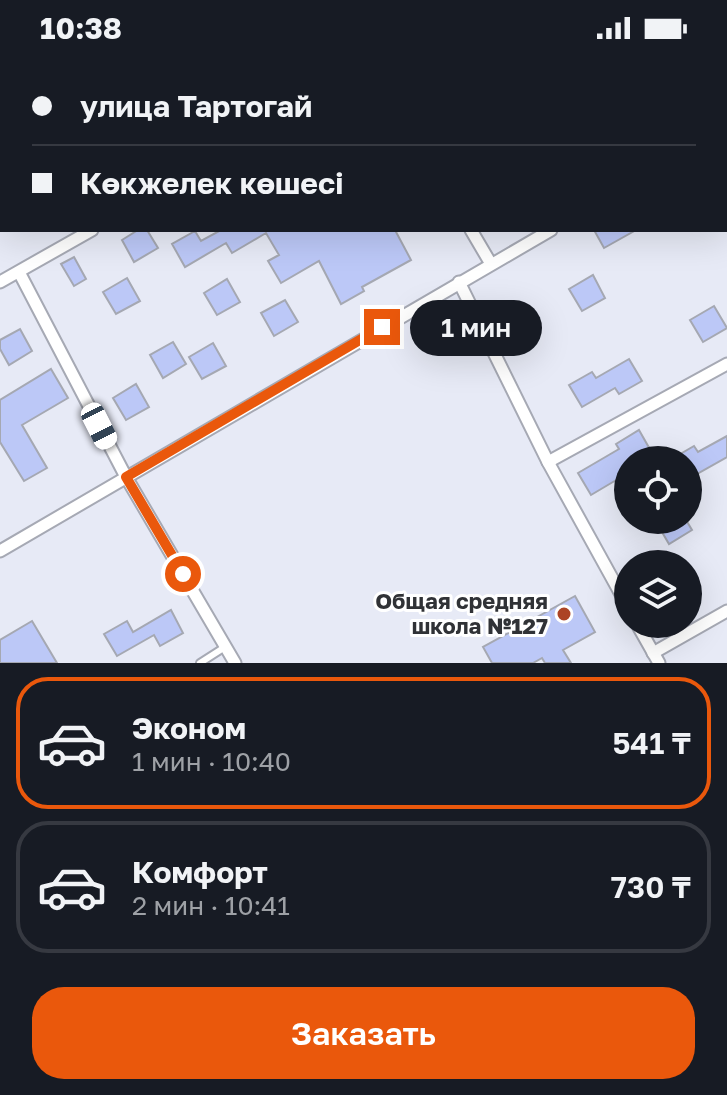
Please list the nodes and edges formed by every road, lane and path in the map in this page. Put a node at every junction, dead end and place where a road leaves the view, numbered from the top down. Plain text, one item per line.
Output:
1 (89, 232) edge
2 (472, 232) edge
3 (547, 232) edge
4 (491, 264) junction
5 (19, 272) junction
6 (0, 282) edge
7 (459, 282) junction
8 (727, 364) edge
9 (548, 462) junction
10 (126, 477) junction
11 (0, 551) edge
12 (614, 582) edge
13 (727, 611) edge
14 (645, 638) edge
15 (225, 647) junction
16 (656, 658) edge
17 (209, 661) edge
18 (200, 663) edge
19 (235, 663) edge

1 - 5 street
2 - 4 street
3 - 4 street
4 - 7 street
5 - 6 street
5 - 10 street
7 - 9 street
7 - 10 street
8 - 9 street
9 - 12 street
10 - 11 street
10 - 15 street
13 - 16 street
14 - 16 street
15 - 17 lane
15 - 19 street
17 - 18 lane

